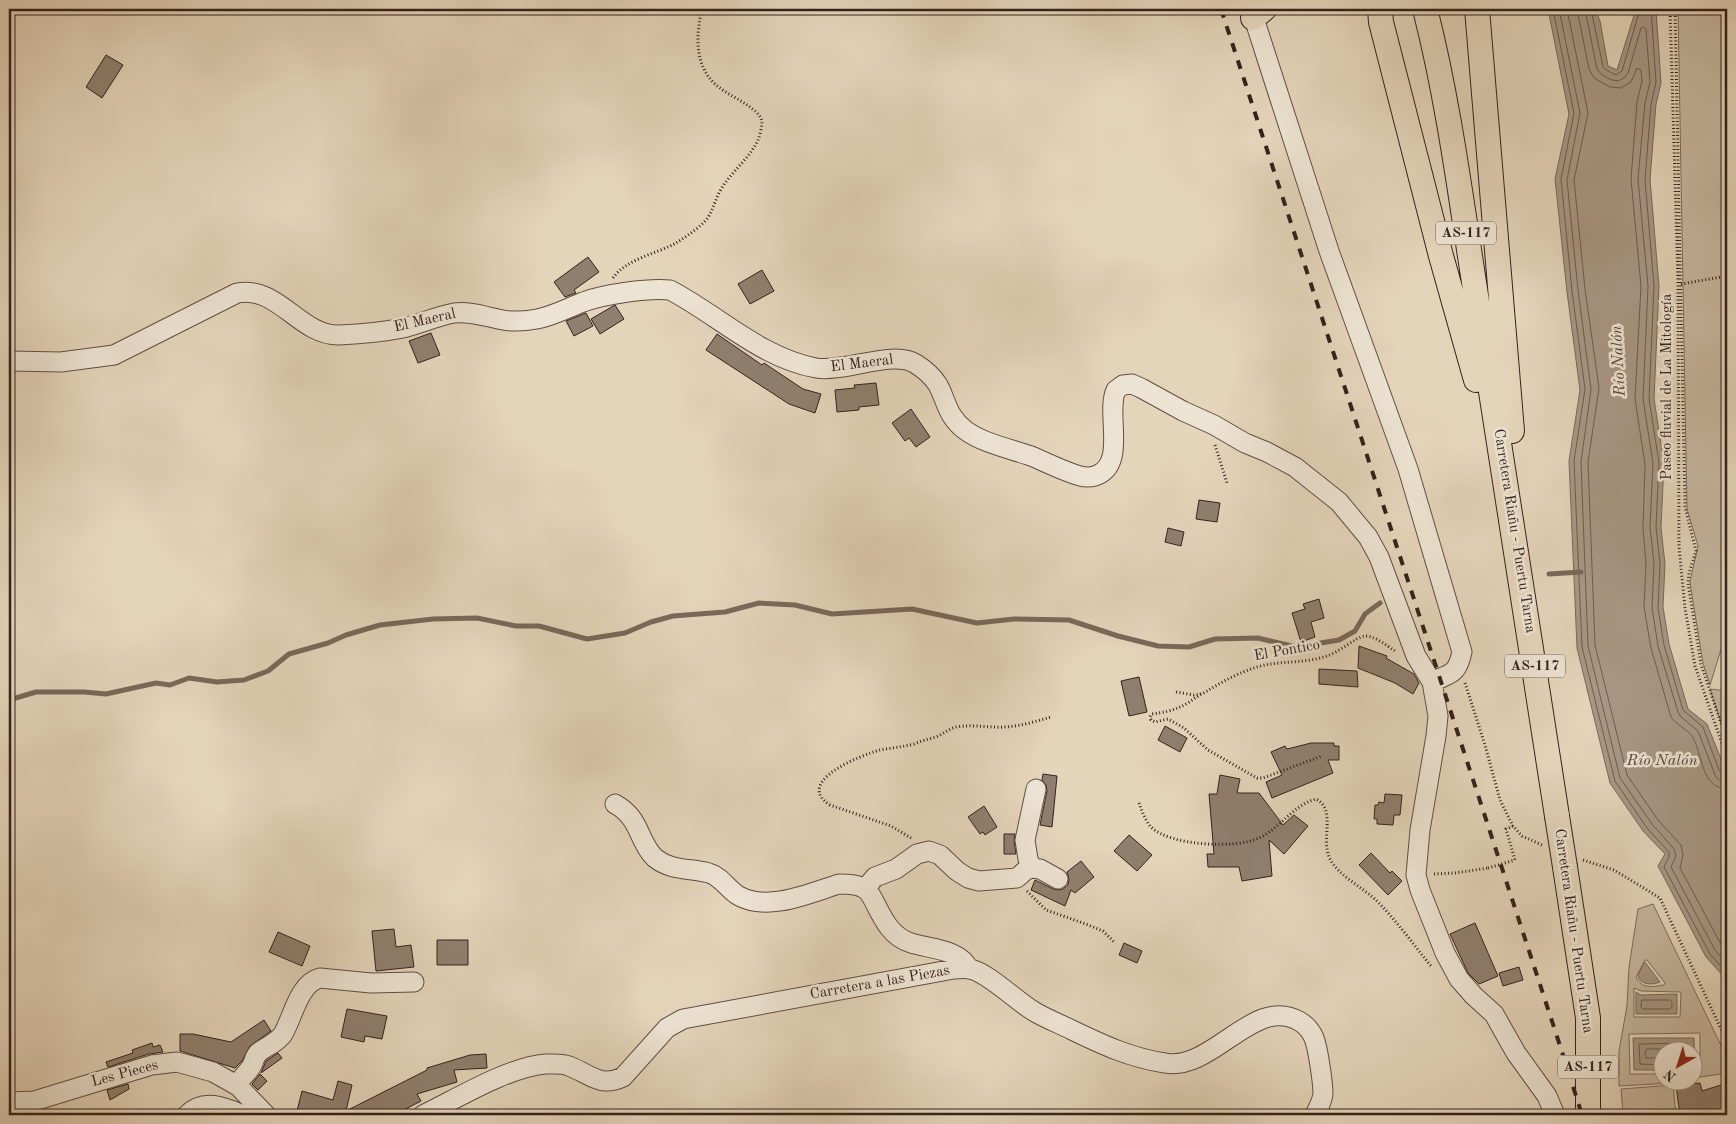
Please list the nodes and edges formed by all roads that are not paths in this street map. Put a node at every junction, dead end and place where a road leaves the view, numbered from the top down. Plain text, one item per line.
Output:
1 (1425, 9) edge
2 (1477, 9) edge
3 (1256, 12) edge
4 (1375, 13) edge
5 (9, 361) edge
6 (1502, 458) junction
7 (1511, 516) junction
8 (1432, 682) junction
9 (1036, 789) dead end
10 (615, 804) dead end
11 (1025, 873) junction
12 (1058, 879) dead end
13 (865, 889) junction
14 (970, 969) junction
15 (414, 982) dead end
16 (238, 1086) junction
17 (9, 1102) edge
18 (186, 1115) edge
19 (243, 1115) edge
20 (266, 1115) edge
21 (423, 1115) edge
22 (1315, 1115) edge
23 (1555, 1115) edge
24 (1588, 1115) edge

1 - 6 main road, Carretera Riañu - Puertu Tarna / AS-117
2 - 7 main road
3 - 8 street
4 - 6 main road
5 - 8 street, El Maeral
6 - 7 main road, Carretera Riañu - Puertu Tarna / AS-117
7 - 24 main road, Carretera Riañu - Puertu Tarna / AS-117, bridge
8 - 23 street
9 - 11 street
10 - 13 street
11 - 12 street
11 - 13 street
13 - 14 street
14 - 21 street, Carretera a las Piezas
14 - 22 street, Carretera a las Piezas
15 - 16 street
16 - 17 street, Les Pieces
16 - 20 street, Les Pieces
18 - 19 street

